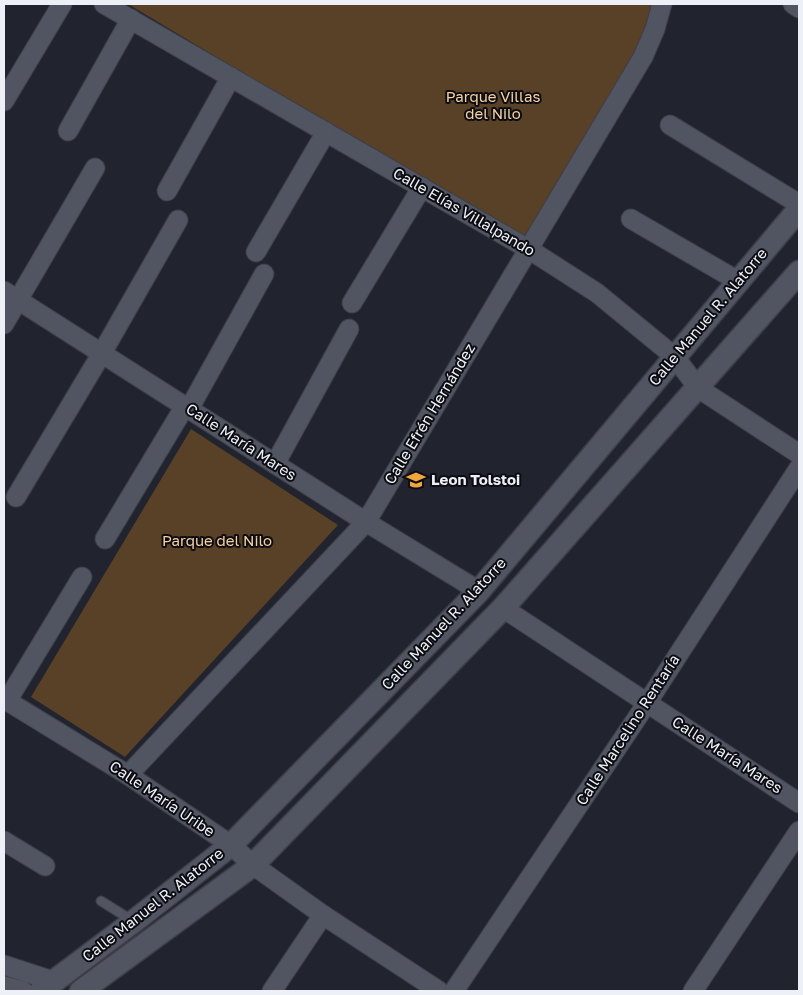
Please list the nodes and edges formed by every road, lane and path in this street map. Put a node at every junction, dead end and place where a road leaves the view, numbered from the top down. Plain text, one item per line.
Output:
1 (62, 4) edge
2 (104, 4) edge
3 (662, 4) edge
4 (793, 4) edge
5 (799, 8) edge
6 (131, 19) junction
7 (232, 77) junction
8 (4, 101) edge
9 (670, 125) dead end
10 (68, 131) dead end
11 (326, 132) junction
12 (95, 168) dead end
13 (422, 187) junction
14 (167, 191) dead end
15 (799, 204) edge
16 (799, 209) edge
17 (631, 219) dead end
18 (178, 220) dead end
19 (530, 250) junction
20 (256, 252) dead end
21 (799, 272) edge
22 (264, 274) dead end
23 (738, 282) junction
24 (11, 295) edge
25 (352, 303) dead end
26 (4, 324) edge
27 (349, 329) dead end
28 (102, 353) junction
29 (675, 357) junction
30 (698, 388) junction
31 (187, 407) junction
32 (799, 454) edge
33 (275, 464) junction
34 (799, 468) edge
35 (16, 497) dead end
36 (366, 522) junction
37 (105, 539) dead end
38 (82, 577) dead end
39 (479, 591) junction
40 (503, 608) junction
41 (5, 700) edge
42 (647, 702) junction
43 (128, 775) junction
44 (799, 803) edge
45 (799, 831) edge
46 (4, 841) edge
47 (231, 845) junction
48 (253, 865) junction
49 (45, 866) dead end
50 (101, 901) dead end
51 (323, 915) junction
52 (133, 922) junction
53 (4, 965) edge
54 (4, 986) edge
55 (47, 986) edge
56 (22, 991) edge
57 (77, 991) edge
58 (81, 991) edge
59 (272, 991) edge
60 (439, 991) edge
61 (454, 991) edge
62 (694, 991) edge

1 - 8 street
2 - 6 street, Calle Elías Villalpando
3 - 19 street, Calle Efrén Hernández
4 - 5 street
6 - 7 street, Calle Elías Villalpando
6 - 10 street
7 - 11 street, Calle Elías Villalpando
7 - 14 street
9 - 15 street
11 - 13 street, Calle Elías Villalpando
11 - 20 street
12 - 24 street
13 - 19 street, Calle Elías Villalpando
13 - 25 street
16 - 23 street, Calle Manuel R. Alatorre
17 - 23 street
18 - 28 street
19 - 29 street, Calle Elías Villalpando
19 - 36 street, Calle Efrén Hernández
21 - 30 street, Calle Manuel R. Alatorre
22 - 31 street
23 - 29 street, Calle Manuel R. Alatorre
24 - 26 street
24 - 28 street, Calle María Mares
27 - 33 street
28 - 31 street, Calle María Mares
28 - 35 street
29 - 30 street, Calle Elías Villalpando
29 - 39 street, Calle Manuel R. Alatorre
30 - 32 street, Calle Elías Villalpando
30 - 40 street, Calle Manuel R. Alatorre
31 - 33 street, Calle María Mares
31 - 37 street
33 - 36 street, Calle María Mares
34 - 42 street, Calle Marcelino Rentaría
36 - 39 street, Calle María Mares
36 - 43 street, Calle Efrén Hernández
38 - 41 street
39 - 47 street, Calle Manuel R. Alatorre
40 - 42 street, Calle María Mares
40 - 48 street, Calle Manuel R. Alatorre
41 - 43 street, Calle María Uribe
42 - 44 street, Calle María Mares
42 - 61 street, Calle Marcelino Rentaría
43 - 47 street, Calle María Uribe
45 - 62 street
46 - 49 street
47 - 48 street, Calle María Uribe
47 - 52 street, Calle Manuel R. Alatorre
48 - 51 street, Calle María Uribe
48 - 58 street, Calle Manuel R. Alatorre
50 - 52 lane
51 - 59 street
51 - 60 street, Calle María Uribe
52 - 55 street, Calle Manuel R. Alatorre
53 - 55 street
54 - 56 street
55 - 57 street

